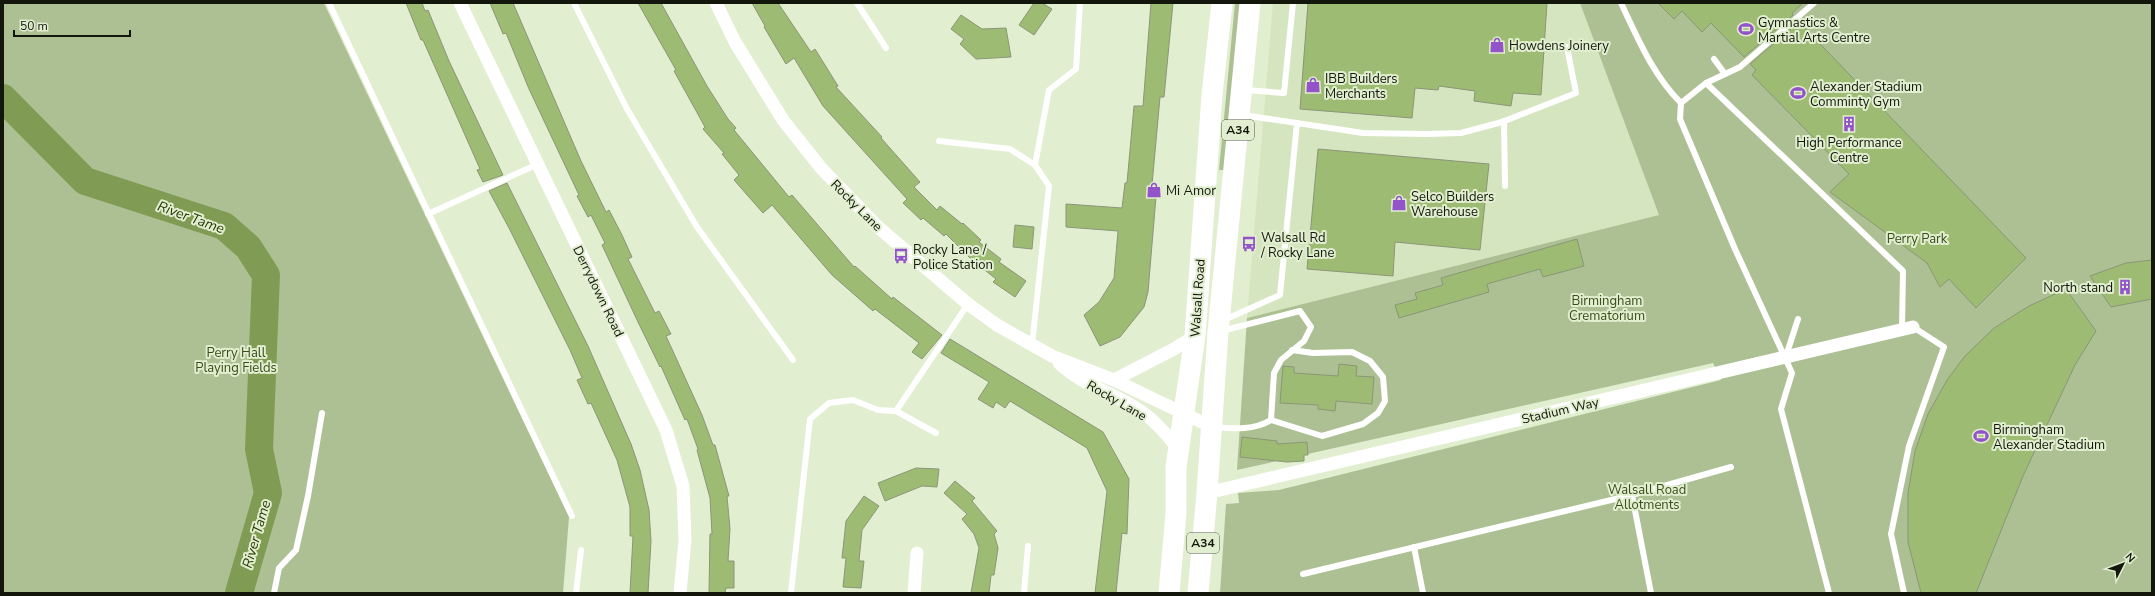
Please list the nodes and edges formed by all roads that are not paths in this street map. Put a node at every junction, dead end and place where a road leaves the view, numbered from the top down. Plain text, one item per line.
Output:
1 (329, 3) edge
2 (460, 3) edge
3 (574, 3) edge
4 (716, 3) edge
5 (857, 3) edge
6 (1080, 3) edge
7 (1222, 3) edge
8 (1250, 3) edge
9 (1293, 3) edge
10 (1621, 3) edge
11 (1814, 3) edge
12 (1567, 47) dead end
13 (886, 48) dead end
14 (1714, 59) dead end
15 (1725, 74) junction
16 (1706, 82) junction
17 (1241, 90) junction
18 (1681, 103) junction
19 (1239, 114) junction
20 (1504, 121) junction
21 (1297, 123) junction
22 (939, 141) dead end
23 (538, 164) junction
24 (1035, 165) junction
25 (1505, 186) dead end
26 (428, 214) junction
27 (968, 304) junction
28 (1798, 319) dead end
29 (1219, 327) junction
30 (1908, 328) junction
31 (1195, 336) junction
32 (1032, 345) junction
33 (1292, 350) junction
34 (1052, 356) junction
35 (1785, 357) junction
36 (793, 360) dead end
37 (1114, 380) junction
38 (896, 411) junction
39 (322, 413) dead end
40 (1184, 413) junction
41 (1271, 420) junction
42 (1212, 427) junction
43 (936, 433) dead end
44 (1178, 449) junction
45 (1731, 467) dead end
46 (1207, 493) junction
47 (1632, 495) junction
48 (1176, 513) junction
49 (572, 516) dead end
50 (1028, 546) dead end
51 (1414, 548) junction
52 (581, 550) dead end
53 (917, 553) dead end
54 (1303, 574) dead end
55 (274, 593) edge
56 (576, 593) edge
57 (680, 593) edge
58 (791, 593) edge
59 (914, 593) edge
60 (1024, 593) edge
61 (1169, 593) edge
62 (1198, 593) edge
63 (1423, 593) edge
64 (1651, 593) edge
65 (1828, 593) edge
66 (1904, 593) edge

1 - 26 lane
2 - 23 street, Derrydown Road
3 - 36 lane
4 - 27 street, Rocky Lane
5 - 13 lane
6 - 24 lane
7 - 31 highway, Walsall Road / A34
8 - 17 highway, Walsall Road / A34
9 - 17 lane
10 - 18 lane
11 - 15 lane
12 - 20 lane
14 - 15 lane
15 - 16 lane
16 - 18 lane
16 - 30 lane
17 - 19 highway, Walsall Road / A34
18 - 35 lane
19 - 21 lane
19 - 29 highway, Walsall Road / A34
20 - 21 lane
20 - 25 lane
21 - 29 lane
22 - 24 lane
23 - 26 lane
23 - 57 street, Derrydown Road
24 - 32 lane
26 - 49 lane
27 - 32 street, Rocky Lane
27 - 38 lane
28 - 35 lane
29 - 33 lane
29 - 42 highway, Walsall Road / A34
30 - 35 street, Stadium Way
30 - 66 lane
31 - 37 street, Rocky Lane
31 - 40 highway, Walsall Road / A34
32 - 34 street, Rocky Lane
33 - 41 lane
33 - 41 lane
34 - 37 street, Rocky Lane
34 - 44 street, Rocky Lane
35 - 46 street, Stadium Way
35 - 65 lane
37 - 40 street, Rocky Lane
38 - 43 lane
38 - 58 lane
39 - 55 lane
40 - 42 street, Rocky Lane
40 - 44 highway, Walsall Road / A34
41 - 42 lane
42 - 46 highway, Walsall Road / A34
44 - 48 highway, Walsall Road / A34
45 - 47 lane
46 - 48 highway
46 - 62 highway, Walsall Road / A34
47 - 51 lane
47 - 64 lane
48 - 61 highway, Walsall Road / A34
50 - 60 lane
51 - 54 lane
51 - 63 lane
52 - 56 lane
53 - 59 street

